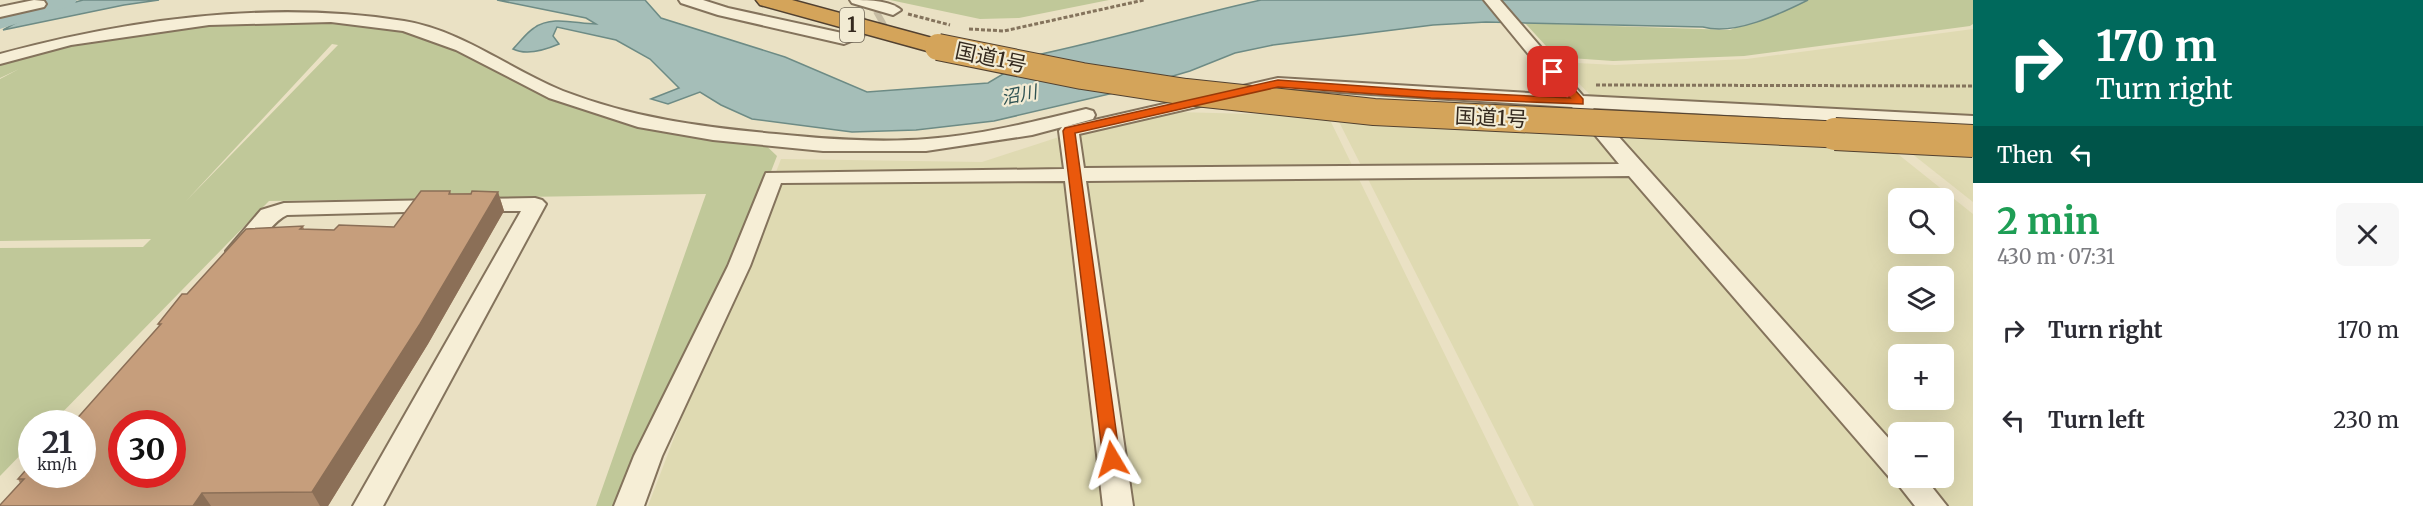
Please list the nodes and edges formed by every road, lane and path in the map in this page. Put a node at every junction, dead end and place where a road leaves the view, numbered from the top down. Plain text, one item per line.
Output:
1 (687, 0) edge
2 (768, 0) edge
3 (809, 0) edge
4 (858, 0) edge
5 (1144, 0) edge
6 (1492, 0) edge
7 (38, 4) dead end
8 (0, 12) edge
9 (888, 13) joint
10 (855, 33) tunnel mouth
11 (955, 36) junction
12 (0, 59) edge
13 (1563, 85) junction
14 (1973, 86) edge
15 (1158, 95) dead end
16 (1200, 102) junction
17 (1579, 102) junction
18 (1973, 122) edge
19 (1601, 129) junction
20 (1973, 129) edge
21 (759, 139) junction
22 (1973, 141) edge
23 (1973, 147) edge
24 (1635, 170) junction
25 (1076, 174) junction
26 (773, 177) junction
27 (223, 267) edge
28 (1888, 456) edge
29 (1916, 488) edge
30 (368, 506) edge
31 (629, 506) edge
32 (1118, 506) edge
33 (1932, 506) edge

1 - 10 street
2 - 11 highway, 国道1号 / 1
3 - 11 highway, 国道1号 / 1
4 - 9 street
5 - 11 path
6 - 13 street
7 - 8 street
9 - 11 path
11 - 20 highway, 国道1号 / 1
11 - 22 highway, 国道1号 / 1, bridge
12 - 21 street
13 - 14 path
13 - 17 street
15 - 21 street
16 - 17 street
16 - 19 street
16 - 25 street
17 - 18 street
17 - 19 street
19 - 23 street
19 - 24 street
21 - 26 street
24 - 25 street
24 - 28 street
25 - 26 street
25 - 32 street
26 - 31 street
27 - 30 street
29 - 33 street

